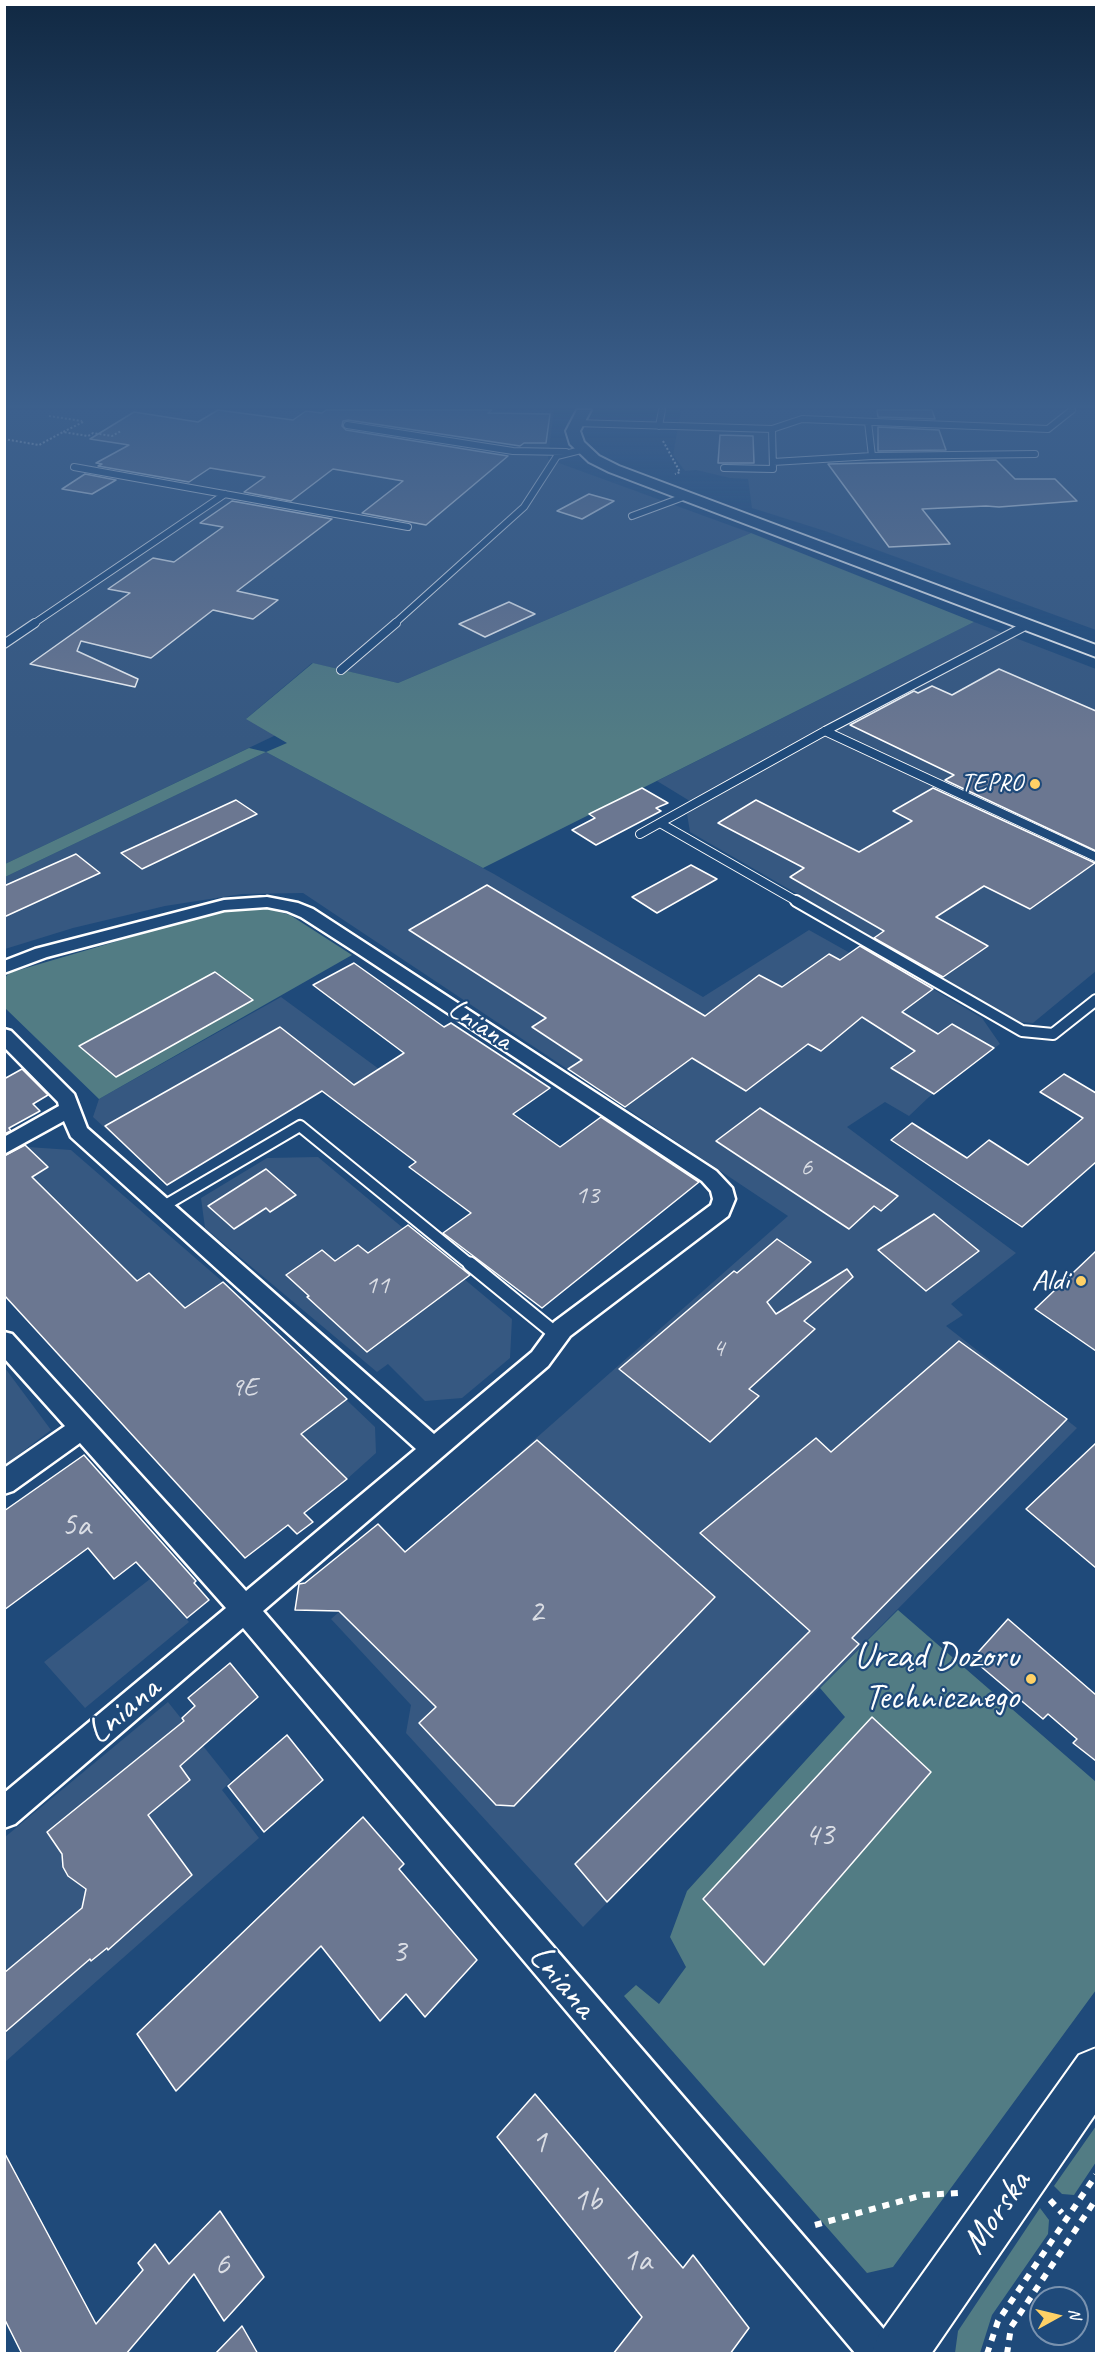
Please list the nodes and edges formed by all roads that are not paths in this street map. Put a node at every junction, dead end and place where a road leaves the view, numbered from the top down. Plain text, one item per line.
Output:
1 (187, 520) edge
2 (369, 520) edge
3 (510, 520) edge
4 (750, 520) edge
5 (408, 527) dead end
6 (1027, 625) junction
7 (4, 644) edge
8 (1096, 651) edge
9 (341, 670) dead end
10 (825, 731) junction
11 (660, 823) junction
12 (640, 834) dead end
13 (1096, 857) edge
14 (4, 968) edge
15 (1096, 1000) edge
16 (4, 1035) edge
17 (70, 1109) junction
18 (4, 1147) edge
19 (162, 1207) junction
20 (557, 1335) junction
21 (4, 1341) edge
22 (82, 1428) junction
23 (433, 1449) junction
24 (4, 1483) edge
25 (244, 1609) junction
26 (4, 1813) edge
27 (1096, 2072) edge
28 (881, 2354) edge
29 (898, 2354) edge

1 - 7 lane
2 - 5 lane
3 - 9 lane
4 - 6 street
6 - 8 street
6 - 10 lane
10 - 11 lane
10 - 13 lane
11 - 12 lane
11 - 15 lane
14 - 20 street, Lniana
16 - 17 street
17 - 18 street
17 - 19 street
19 - 20 lane
19 - 23 street
20 - 23 street, Lniana
21 - 22 street, Lniana
22 - 24 street
22 - 25 street, Lniana
23 - 25 street, Lniana
25 - 26 street, Lniana
25 - 28 street, Lniana
27 - 29 street, Morska

